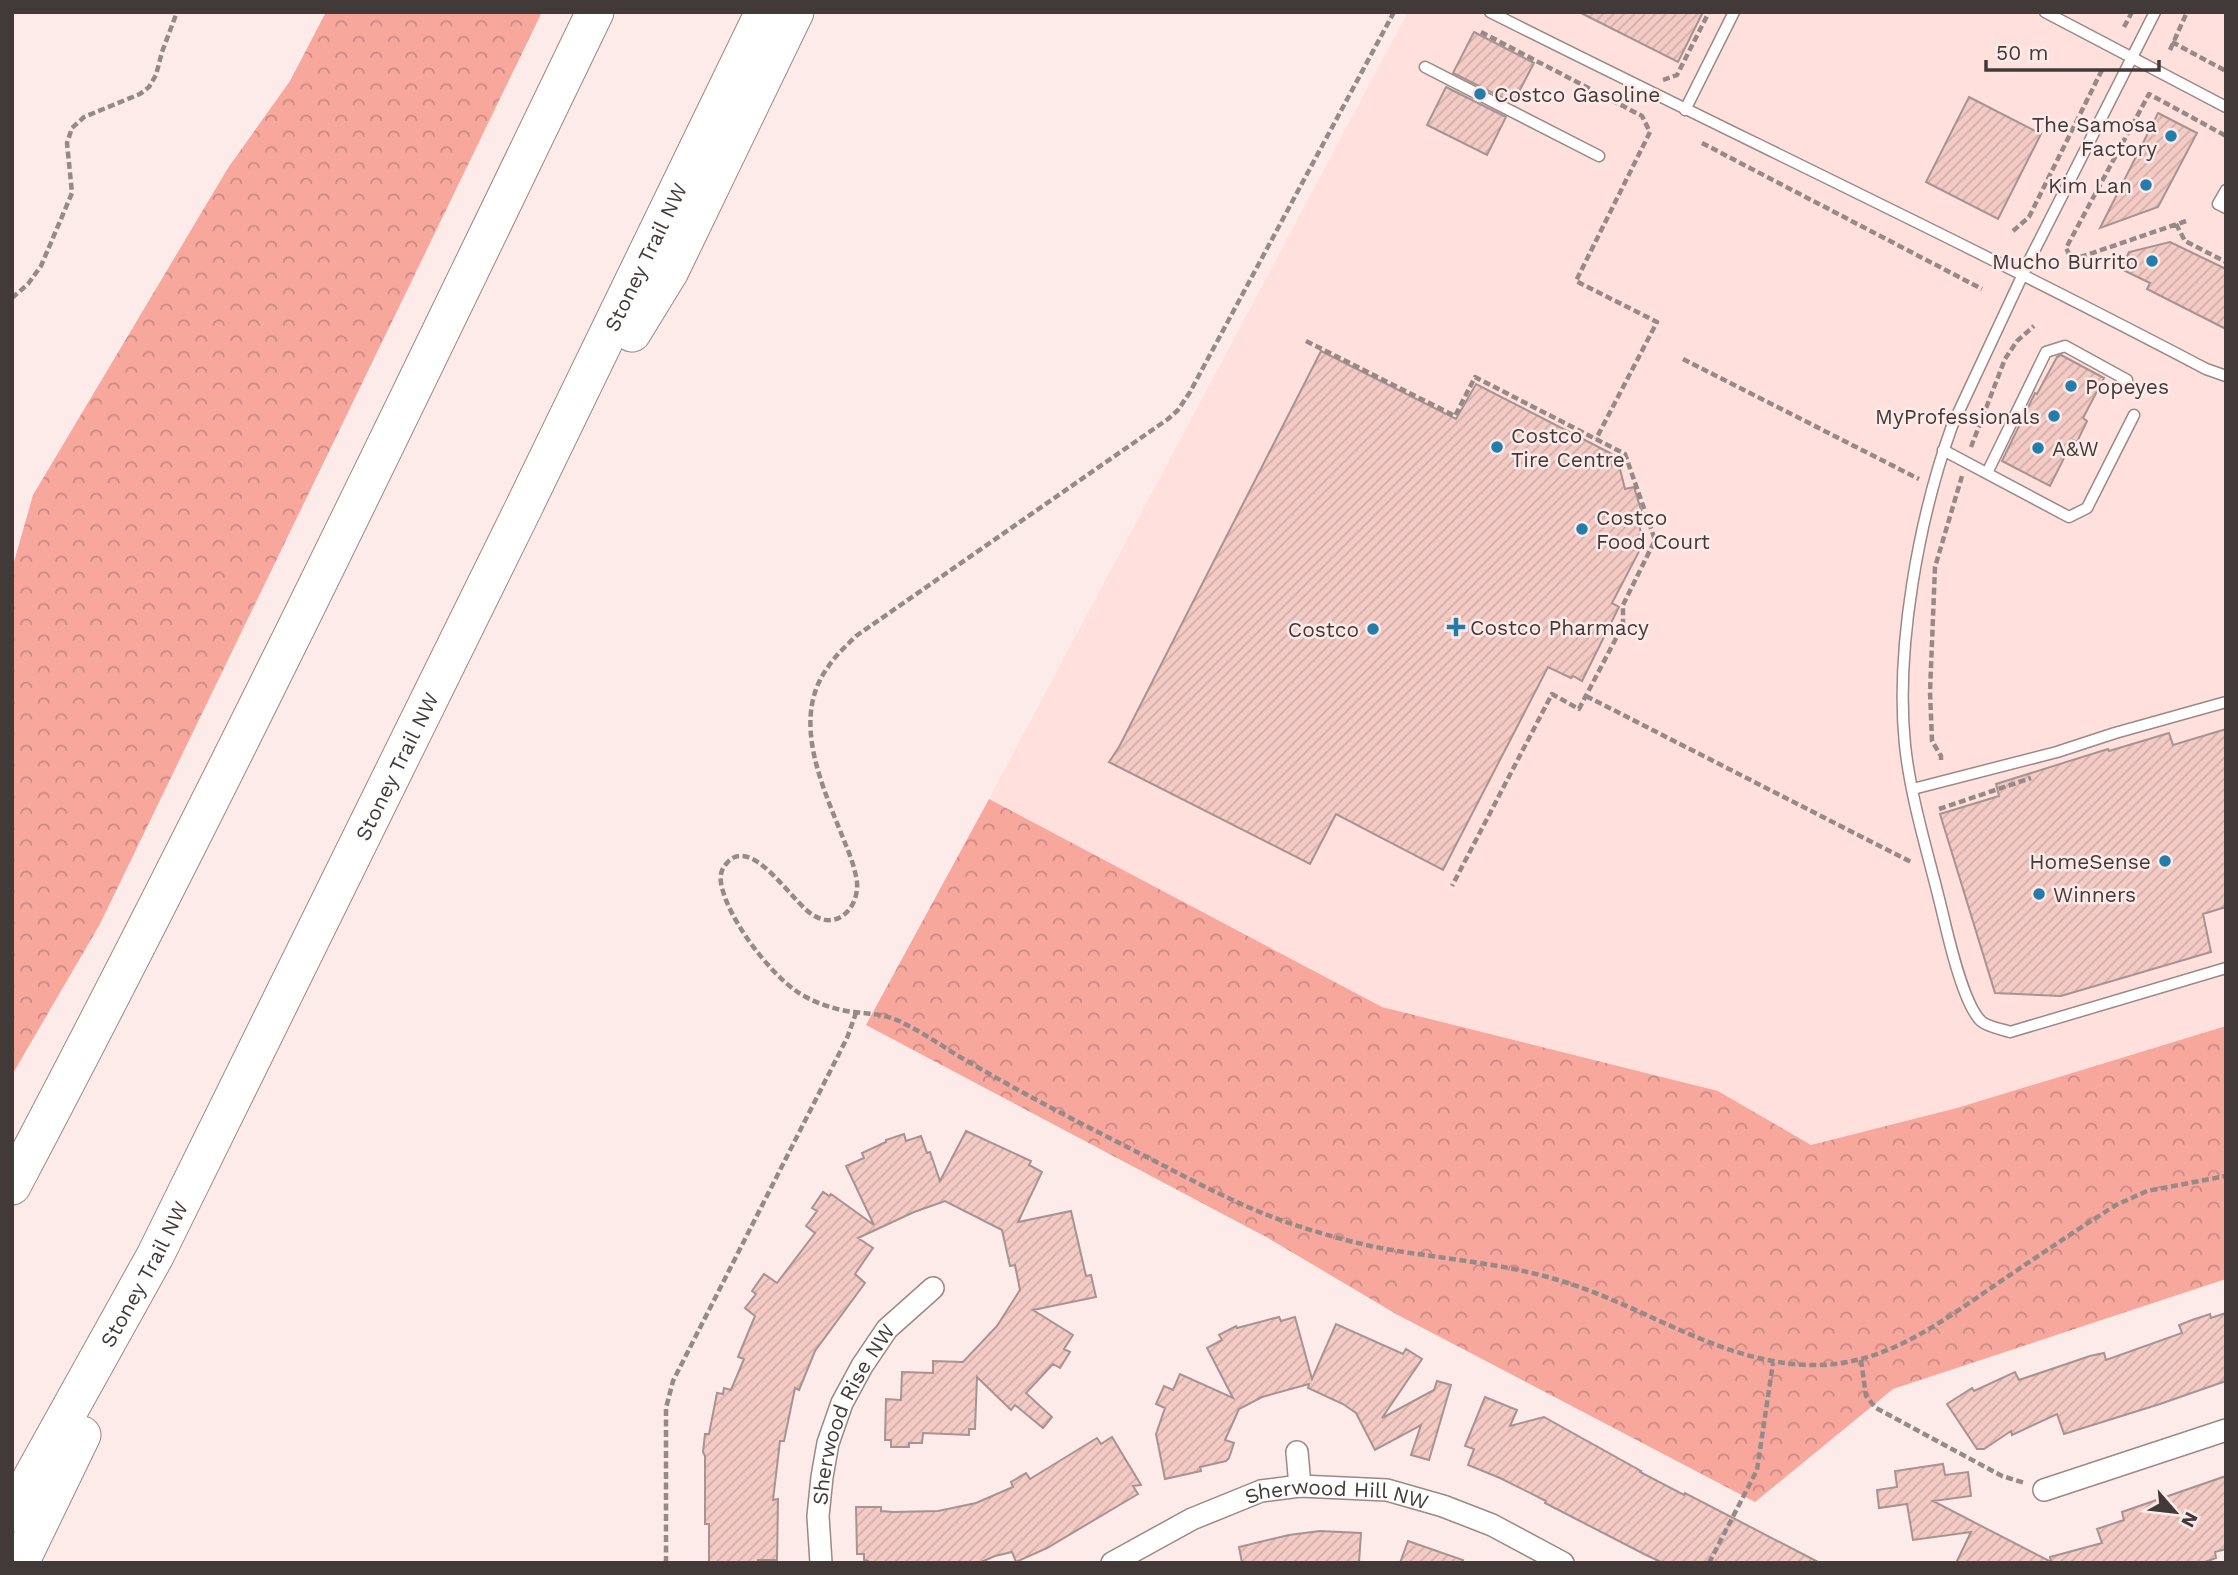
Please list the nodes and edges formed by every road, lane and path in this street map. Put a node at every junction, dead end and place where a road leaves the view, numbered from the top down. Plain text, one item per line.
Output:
1 (177, 12) edge
2 (595, 12) edge
3 (764, 12) edge
4 (795, 12) edge
5 (1394, 12) edge
6 (1490, 12) edge
7 (1709, 12) edge
8 (1734, 12) edge
9 (2045, 12) edge
10 (2132, 12) edge
11 (2155, 12) edge
12 (2187, 12) edge
13 (2124, 27) dead end
14 (2172, 42) junction
15 (2169, 50) dead end
16 (2132, 58) junction
17 (1425, 67) dead end
18 (2102, 70) dead end
19 (2226, 71) edge
20 (1653, 77) dead end
21 (2226, 107) edge
22 (1685, 110) junction
23 (2226, 136) edge
24 (1702, 143) dead end
25 (1599, 156) dead end
26 (2226, 190) edge
27 (2226, 208) edge
28 (2186, 221) dead end
29 (2176, 224) junction
30 (2013, 231) dead end
31 (2226, 262) edge
32 (2023, 275) junction
33 (1576, 281) dead end
34 (1982, 289) dead end
35 (12, 298) edge
36 (2034, 326) dead end
37 (1306, 341) dead end
38 (1683, 359) dead end
39 (2226, 376) edge
40 (2127, 380) dead end
41 (2134, 415) dead end
42 (1596, 439) junction
43 (1944, 450) junction
44 (1966, 462) junction
45 (1987, 473) junction
46 (1923, 481) dead end
47 (523, 509) junction
48 (1586, 696) junction
49 (2226, 702) edge
50 (1941, 760) dead end
51 (1913, 789) junction
52 (1916, 865) dead end
53 (1451, 886) dead end
54 (2226, 968) edge
55 (856, 1013) junction
56 (83, 1048) junction
57 (12, 1136) edge
58 (2226, 1176) edge
59 (12, 1186) edge
60 (155, 1256) junction
61 (933, 1288) dead end
62 (1861, 1360) junction
63 (1773, 1363) junction
64 (2226, 1430) edge
65 (1297, 1452) dead end
66 (1300, 1486) junction
67 (2045, 1490) joint
68 (12, 1513) edge
69 (20, 1563) edge
70 (666, 1563) edge
71 (821, 1563) edge
72 (1112, 1563) edge
73 (1563, 1563) edge
74 (1709, 1563) edge

1 - 35 path
2 - 56 highway
3 - 47 highway, Stoney Trail NW
4 - 47 highway
5 - 55 path
6 - 22 lane
7 - 20 path
8 - 22 lane
9 - 16 lane
10 - 13 path
11 - 16 lane
12 - 14 path
14 - 15 path
14 - 19 path
16 - 21 lane
16 - 32 lane
17 - 25 lane
18 - 30 path
22 - 32 lane
23 - 29 path
24 - 34 path
26 - 27 lane
28 - 29 path
29 - 31 path
32 - 39 lane
32 - 43 lane
33 - 42 path
36 - 44 path
37 - 42 path
38 - 46 path
40 - 45 lane
41 - 45 lane
42 - 48 path
43 - 44 lane
43 - 51 lane
44 - 45 lane
44 - 50 path
47 - 60 highway, Stoney Trail NW
48 - 52 path
48 - 53 path
49 - 51 lane
51 - 54 lane
55 - 63 path
55 - 70 path
56 - 57 highway
56 - 59 highway
58 - 62 path
60 - 68 highway, Stoney Trail NW
60 - 69 highway
61 - 71 street, Sherwood Rise NW
62 - 63 path
62 - 67 path
63 - 74 path
64 - 67 street
65 - 66 street
66 - 72 street, Sherwood Hill NW
66 - 73 street, Sherwood Hill NW

